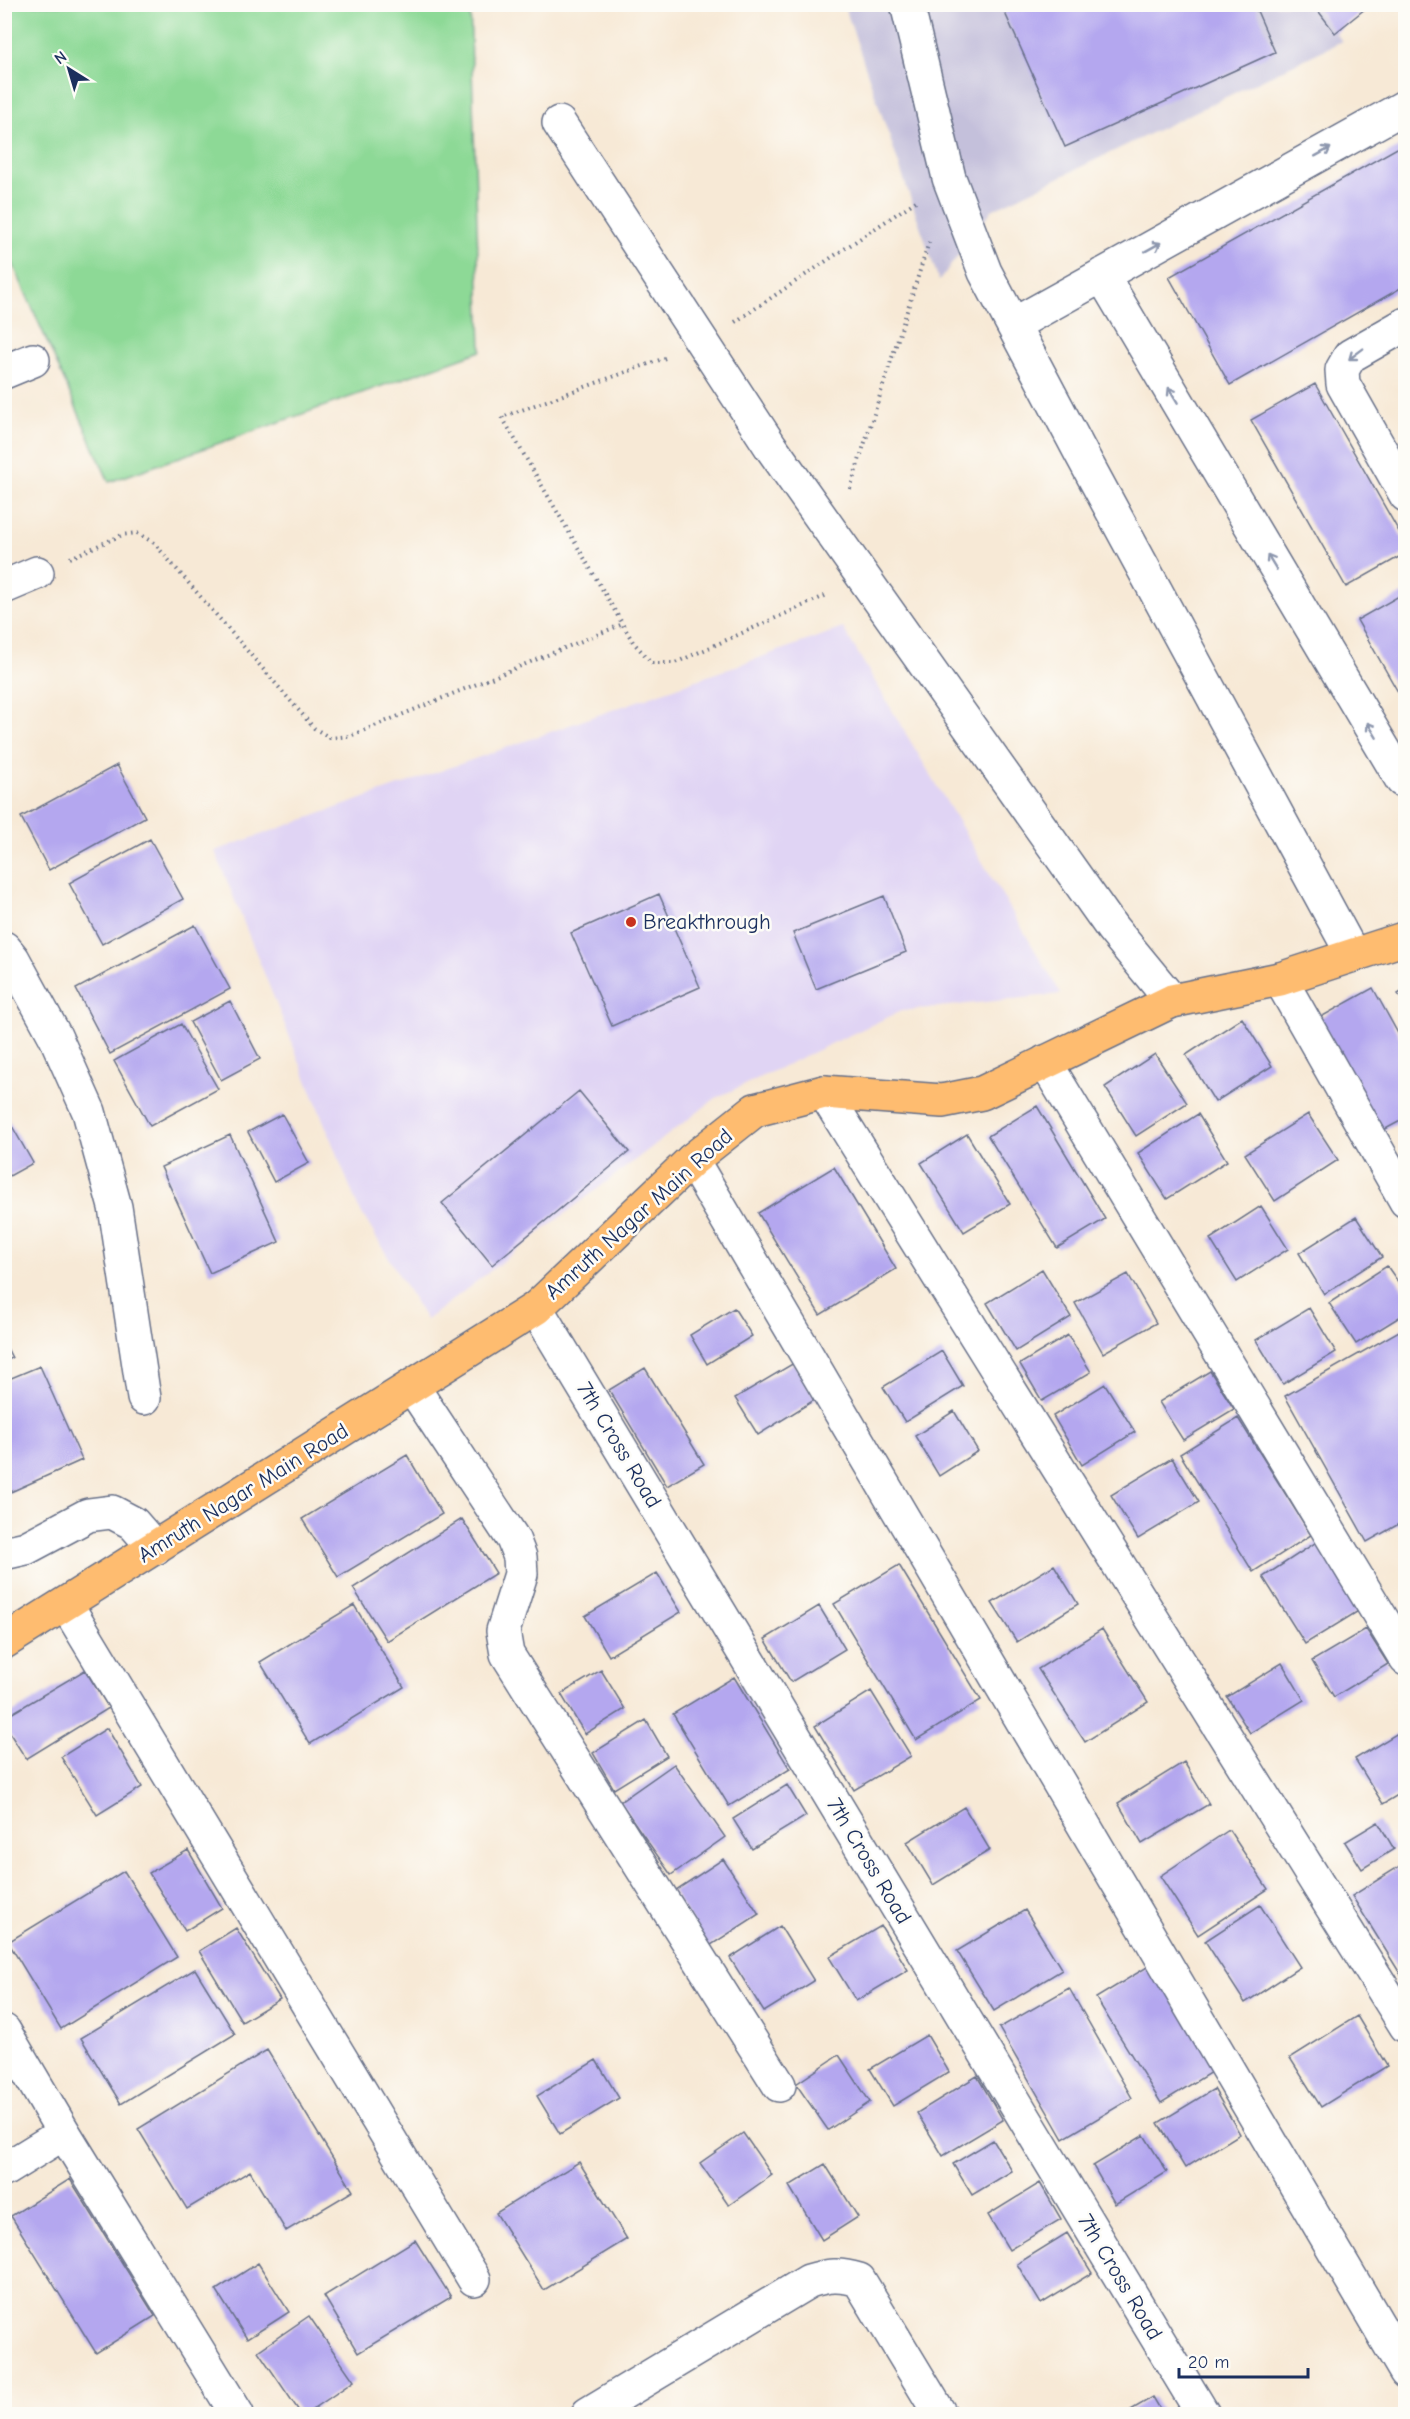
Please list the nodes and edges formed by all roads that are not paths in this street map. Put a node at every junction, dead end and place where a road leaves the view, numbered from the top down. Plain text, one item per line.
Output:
1 (907, 4) edge
2 (1406, 106) edge
3 (559, 123) dead end
4 (1102, 275) junction
5 (1406, 324) edge
6 (1013, 325) junction
7 (1406, 495) edge
8 (37, 573) road end
9 (4, 587) edge
10 (1404, 780) edge
11 (1406, 938) edge
12 (4, 948) edge
13 (1353, 955) junction
14 (1280, 979) junction
15 (1172, 1001) junction
16 (1044, 1062) junction
17 (824, 1092) junction
18 (692, 1160) junction
19 (1406, 1201) edge
20 (536, 1308) junction
21 (412, 1386) junction
22 (144, 1398) dead end
23 (155, 1548) junction
24 (4, 1553) edge
25 (66, 1604) junction
26 (4, 1642) edge
27 (1406, 1659) edge
28 (1406, 2026) edge
29 (4, 2031) edge
30 (778, 2085) dead end
31 (64, 2133) junction
32 (4, 2170) edge
33 (474, 2279) dead end
34 (1406, 2372) edge
35 (237, 2415) edge
36 (588, 2415) edge
37 (940, 2415) edge
38 (1203, 2415) edge

1 - 6 street
4 -> 2 street
3 - 15 street
4 - 6 street
10 -> 4 street
5 -> 7 street
6 - 13 street
8 - 9 street
11 - 13 main road, Amruth Nagar Main Road
12 - 22 street
13 - 14 main road, Amruth Nagar Main Road
14 - 15 main road, Amruth Nagar Main Road
14 - 19 street
15 - 16 main road, Amruth Nagar Main Road
16 - 17 main road, Amruth Nagar Main Road
16 - 27 street
17 - 18 main road, Amruth Nagar Main Road
17 - 28 street
18 - 20 main road, Amruth Nagar Main Road
18 - 34 street
20 - 21 main road, Amruth Nagar Main Road
20 - 38 street, 7th Cross Road
21 - 23 main road, Amruth Nagar Main Road
21 - 30 street
23 - 24 street
23 - 25 main road, Amruth Nagar Main Road
25 - 26 main road, Amruth Nagar Main Road
25 - 33 street
29 - 31 street
31 - 32 street
31 - 35 street
36 - 37 street

